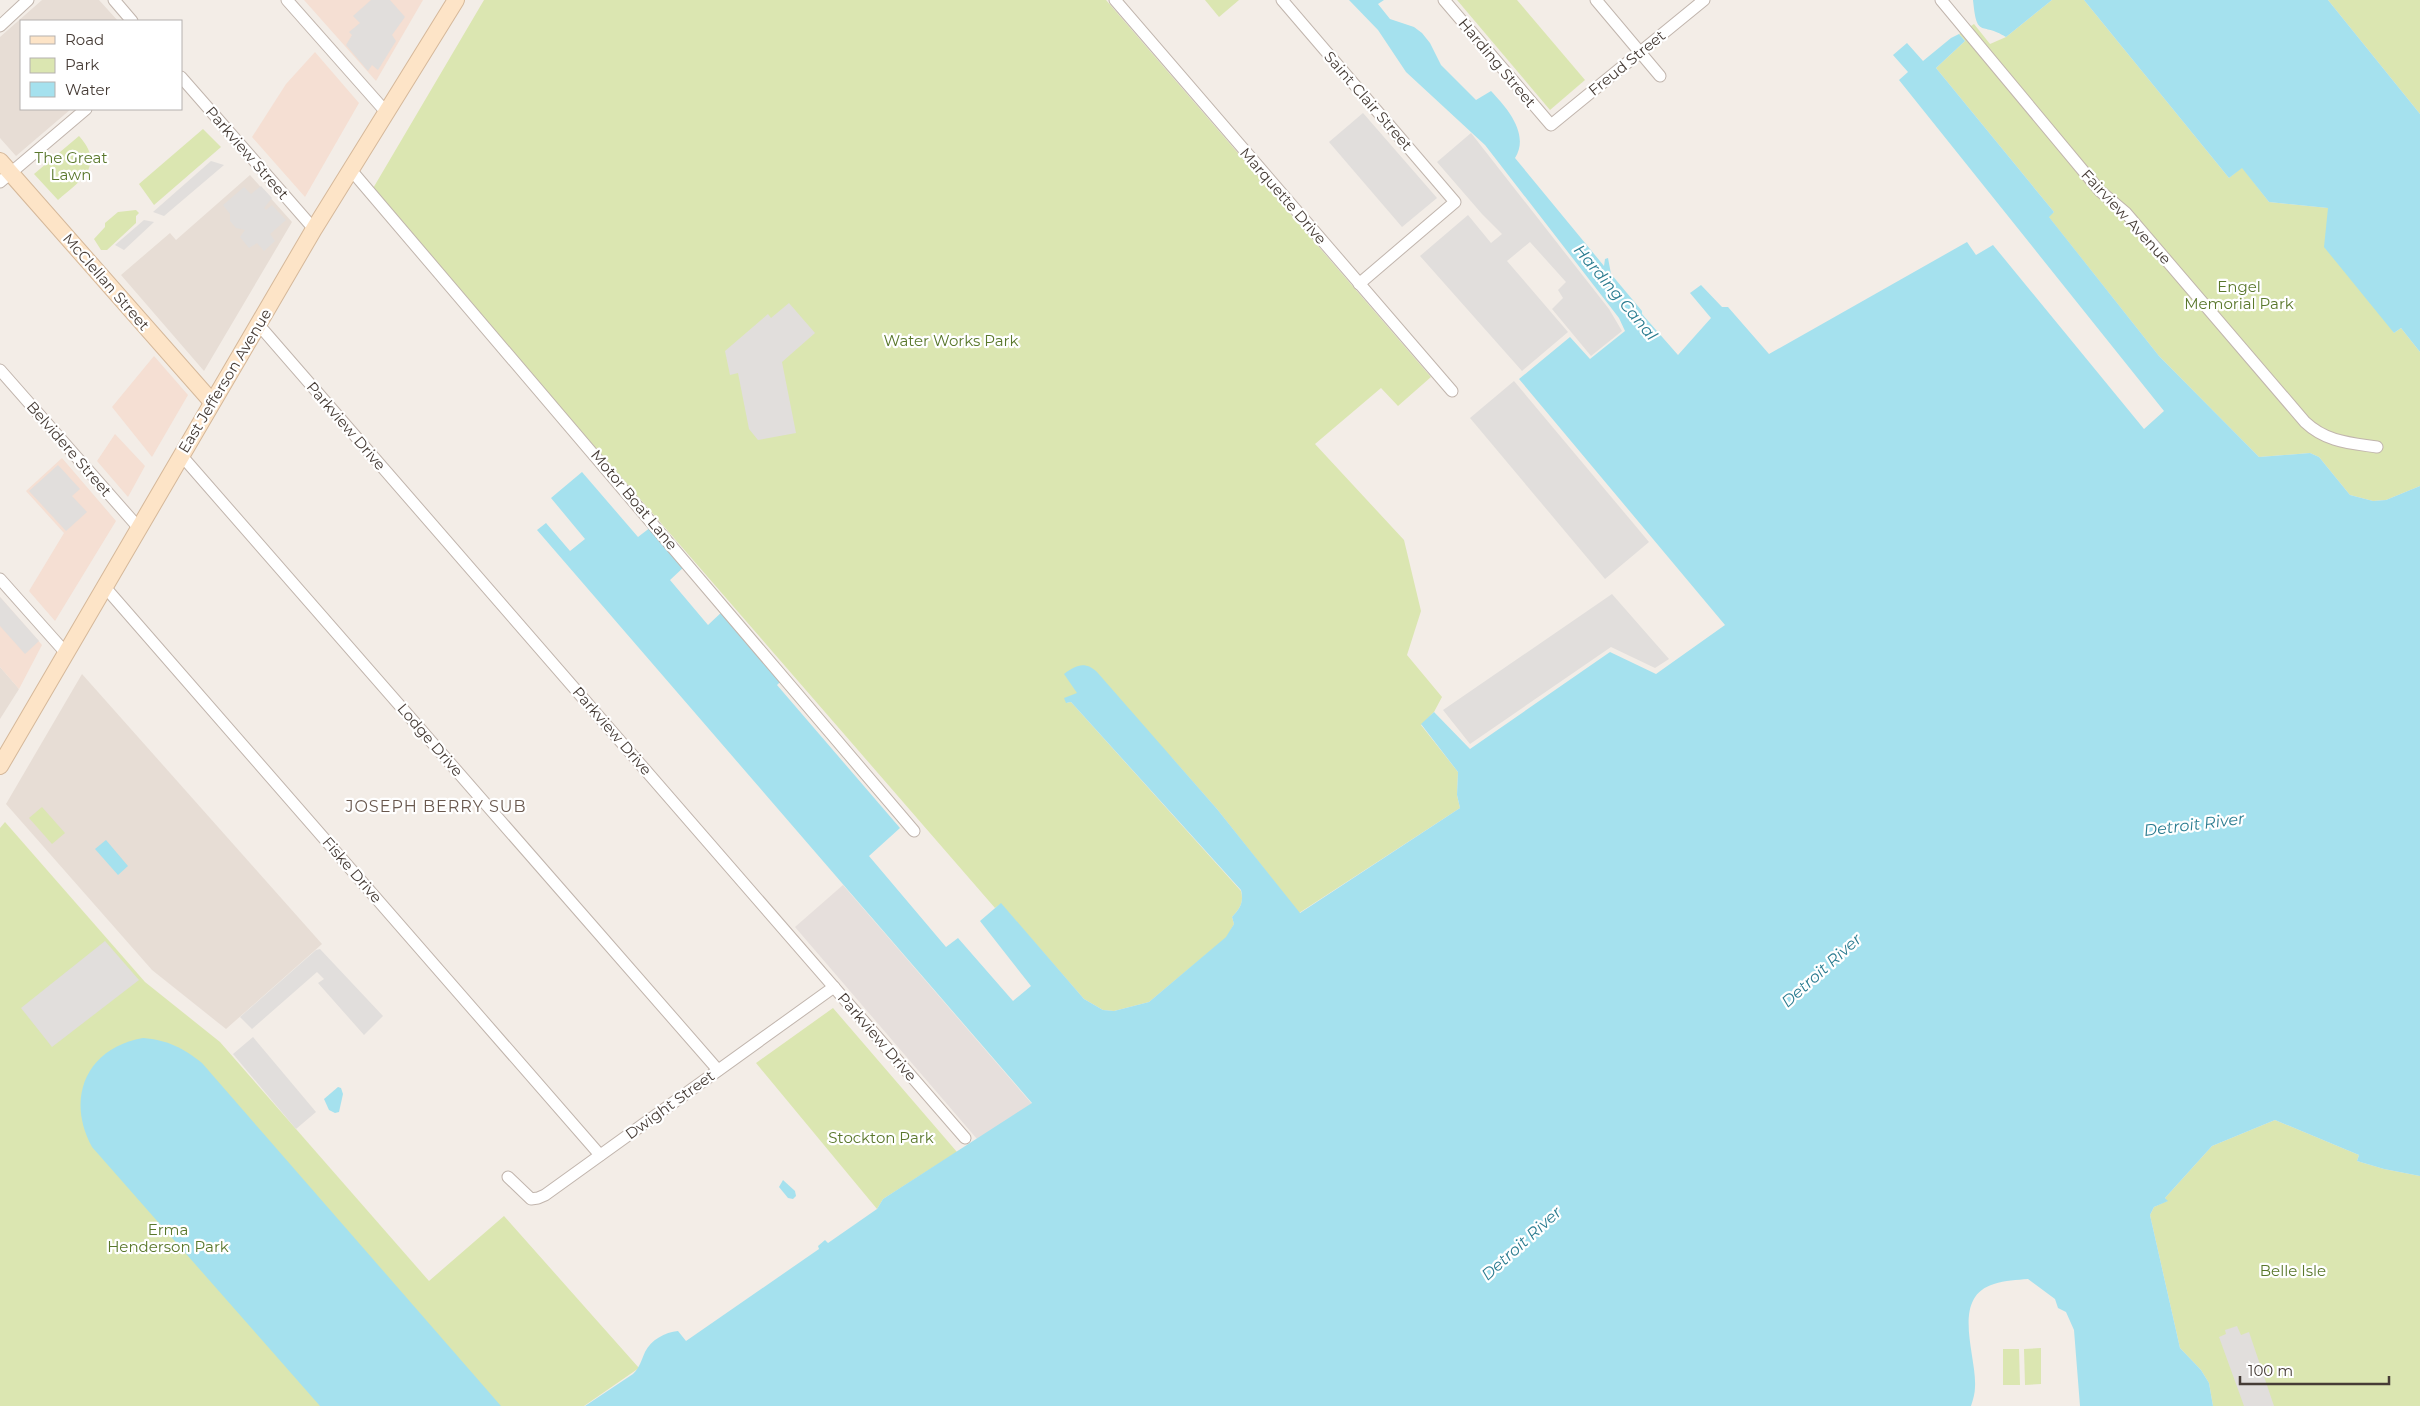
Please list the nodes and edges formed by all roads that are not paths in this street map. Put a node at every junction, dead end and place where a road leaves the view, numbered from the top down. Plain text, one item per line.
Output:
1 (28, 0) edge
2 (114, 0) edge
3 (287, 0) edge
4 (456, 0) edge
5 (1115, 0) edge
6 (1282, 0) edge
7 (1444, 0) edge
8 (1596, 0) edge
9 (1704, 0) edge
10 (1941, 0) edge
11 (131, 20) edge
12 (0, 26) edge
13 (1640, 53) junction
14 (1660, 76) dead end
15 (182, 78) edge
16 (85, 110) edge
17 (386, 112) junction
18 (1551, 125) joint
19 (351, 170) junction
20 (3, 172) edge
21 (314, 229) junction
22 (1359, 284) junction
23 (258, 324) junction
24 (0, 370) edge
25 (1452, 391) dead end
26 (212, 402) junction
27 (2377, 446) dead end
28 (181, 455) junction
29 (138, 527) junction
30 (0, 579) edge
31 (104, 586) junction
32 (65, 652) junction
33 (0, 766) edge
34 (914, 831) dead end
35 (834, 987) junction
36 (718, 1070) junction
37 (965, 1138) dead end
38 (600, 1155) junction
39 (508, 1177) dead end

1 - 12 street
2 - 11 street
3 - 17 street
4 - 17 main road, East Jefferson Avenue
5 - 22 street, Marquette Drive
6 - 22 street, Saint Clair Street
7 - 18 street, Harding Street
8 - 13 street
9 - 13 street, Freud Street
10 - 27 street, Fairview Avenue
13 - 14 street
13 - 18 street, Freud Street
15 - 21 street, Parkview Street
16 - 20 street
17 - 19 main road, East Jefferson Avenue
19 - 21 main road, East Jefferson Avenue
19 - 34 street, Motor Boat Lane
20 - 26 main road, McClellan Street
21 - 23 main road, East Jefferson Avenue
22 - 25 street, Marquette Drive
23 - 26 main road, East Jefferson Avenue
23 - 35 street, Parkview Drive
24 - 29 street, Belvidere Street
26 - 28 main road, East Jefferson Avenue
28 - 29 main road, East Jefferson Avenue
28 - 36 street, Lodge Drive
29 - 31 main road, East Jefferson Avenue
30 - 32 street
31 - 32 main road, East Jefferson Avenue
31 - 38 street, Fiske Drive
32 - 33 main road, East Jefferson Avenue
35 - 36 street, Dwight Street
35 - 37 street, Parkview Drive
36 - 38 street, Dwight Street
38 - 39 street, Dwight Street

